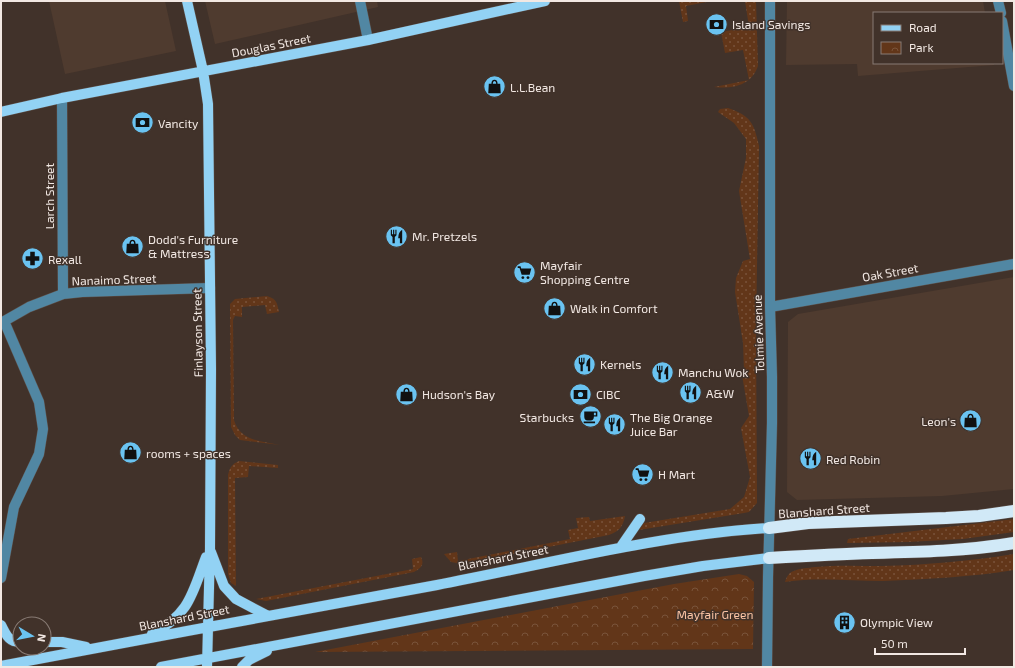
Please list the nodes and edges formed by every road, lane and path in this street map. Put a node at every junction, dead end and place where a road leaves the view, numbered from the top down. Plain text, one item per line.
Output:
1 (187, 1) edge
2 (360, 1) edge
3 (545, 1) edge
4 (770, 1) edge
5 (998, 1) edge
6 (529, 3) edge
7 (1001, 12) edge
8 (1003, 26) edge
9 (368, 40) junction
10 (202, 71) junction
11 (1014, 86) edge
12 (62, 98) junction
13 (1, 112) edge
14 (1014, 264) edge
15 (210, 288) junction
16 (63, 294) junction
17 (770, 307) junction
18 (2, 322) edge
19 (1014, 511) edge
20 (640, 519) dead end
21 (769, 528) junction
22 (1014, 543) edge
23 (210, 548) junction
24 (620, 548) junction
25 (768, 558) junction
26 (1, 578) edge
27 (268, 616) junction
28 (1, 625) edge
29 (207, 627) junction
30 (141, 640) junction
31 (12, 641) edge
32 (52, 642) edge
33 (274, 647) junction
34 (92, 648) junction
35 (207, 663) edge
36 (1, 666) edge
37 (161, 667) edge
38 (242, 667) edge
39 (767, 667) edge

1 - 10 main road, Finlayson Street
2 - 9 street
3 - 6 main road, Douglas Street
4 - 17 street, Tolmie Avenue
5 - 7 street
6 - 9 main road, Douglas Street
8 - 11 street
9 - 10 main road, Douglas Street
10 - 12 main road, Douglas Street
10 - 15 main road, Finlayson Street
12 - 13 main road, Douglas Street
12 - 16 street, Larch Street
14 - 17 street, Oak Street
15 - 16 street, Nanaimo Street
15 - 23 main road, Finlayson Street
16 - 18 street, Nanaimo Street
17 - 21 street, Tolmie Avenue
18 - 26 street
19 - 21 highway, Blanshard Street
20 - 24 main road
21 - 24 main road, Blanshard Street
21 - 25 street, Tolmie Avenue
22 - 25 highway
23 - 27 main road
23 - 29 main road, Finlayson Street
23 - 30 main road
24 - 27 main road, Blanshard Street
25 - 33 main road
25 - 39 street, Tolmie Avenue
27 - 29 main road, Blanshard Street
28 - 31 main road
29 - 30 main road, Blanshard Street
29 - 35 main road, Finlayson Street
30 - 34 main road, Blanshard Street
32 - 34 main road
33 - 35 main road
33 - 38 main road
34 - 36 main road, Blanshard Street
35 - 37 main road

